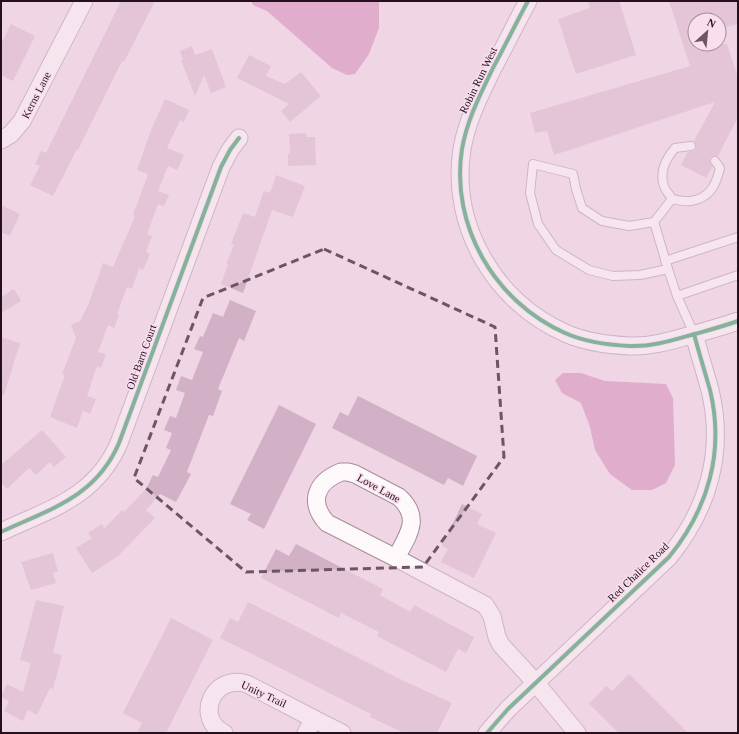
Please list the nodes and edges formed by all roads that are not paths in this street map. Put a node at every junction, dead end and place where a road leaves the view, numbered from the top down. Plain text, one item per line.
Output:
1 (84, 1) edge
2 (528, 1) edge
3 (238, 138) dead end
4 (1, 140) edge
5 (691, 146) dead end
6 (715, 161) dead end
7 (672, 199) junction
8 (654, 222) junction
9 (738, 237) edge
10 (666, 265) junction
11 (738, 275) edge
12 (677, 296) junction
13 (738, 321) edge
14 (694, 334) junction
15 (1, 532) edge
16 (396, 558) junction
17 (535, 682) junction
18 (310, 726) edge
19 (224, 733) edge
20 (342, 733) edge
21 (487, 733) edge
22 (577, 733) edge

1 - 4 street, Kerns Lane
2 - 14 street, Robin Run West
3 - 15 street, Old Barn Court
5 - 7 lane
6 - 7 lane
7 - 8 lane
8 - 10 lane
8 - 10 lane
9 - 10 lane
10 - 12 lane
11 - 12 lane
12 - 14 lane
13 - 14 street, Robin Run West
14 - 17 street, Red Chalice Road
16 - 16 street, Love Lane
16 - 17 street, Love Lane
17 - 21 street, Red Chalice Road
17 - 22 street, Love Lane
18 - 19 street, Unity Trail
18 - 20 street, Unity Trail

